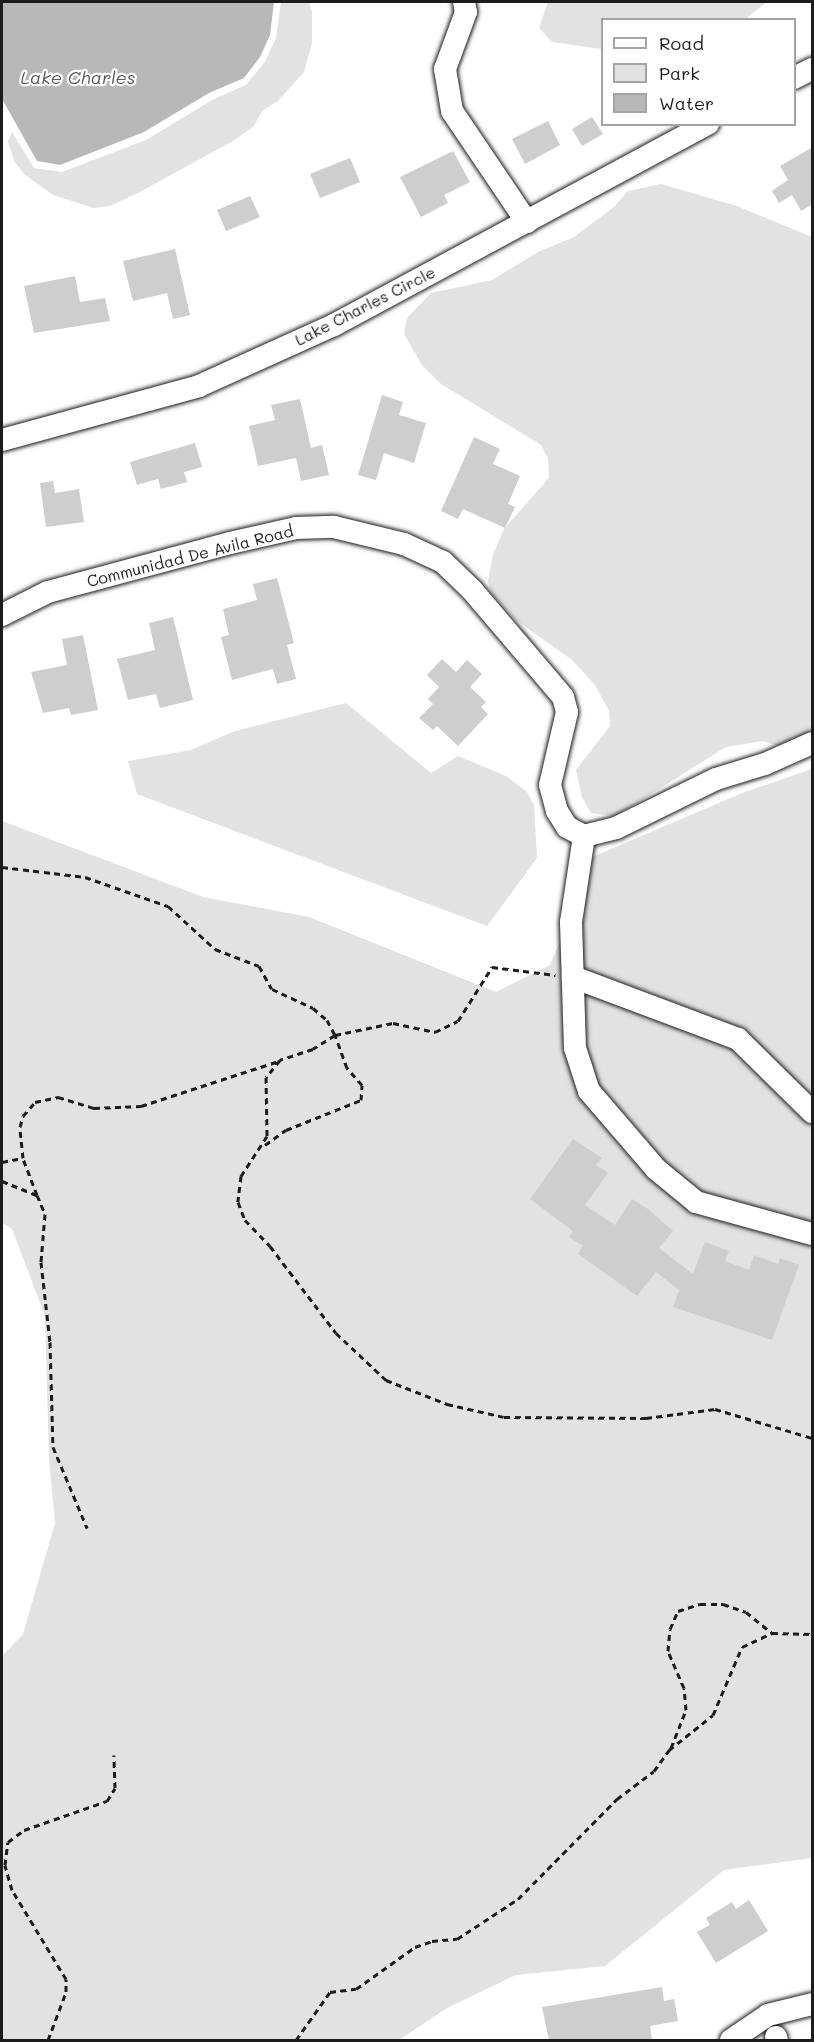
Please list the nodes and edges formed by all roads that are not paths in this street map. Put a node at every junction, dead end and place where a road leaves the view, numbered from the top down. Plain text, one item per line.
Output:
1 (464, 2) edge
2 (813, 69) edge
3 (796, 78) edge
4 (704, 126) edge
5 (527, 222) junction
6 (2, 440) edge
7 (2, 615) edge
8 (813, 743) edge
9 (584, 836) junction
10 (573, 977) junction
11 (813, 1112) edge
12 (813, 1234) edge
13 (813, 2004) edge
14 (731, 2040) edge

1 - 5 street
2 - 3 street
4 - 5 street, Lake Charles Circle
5 - 6 street, Lake Charles Circle
7 - 9 street, Communidad De Avila Road
8 - 9 street
9 - 10 street
10 - 11 street
10 - 12 street
13 - 14 street

